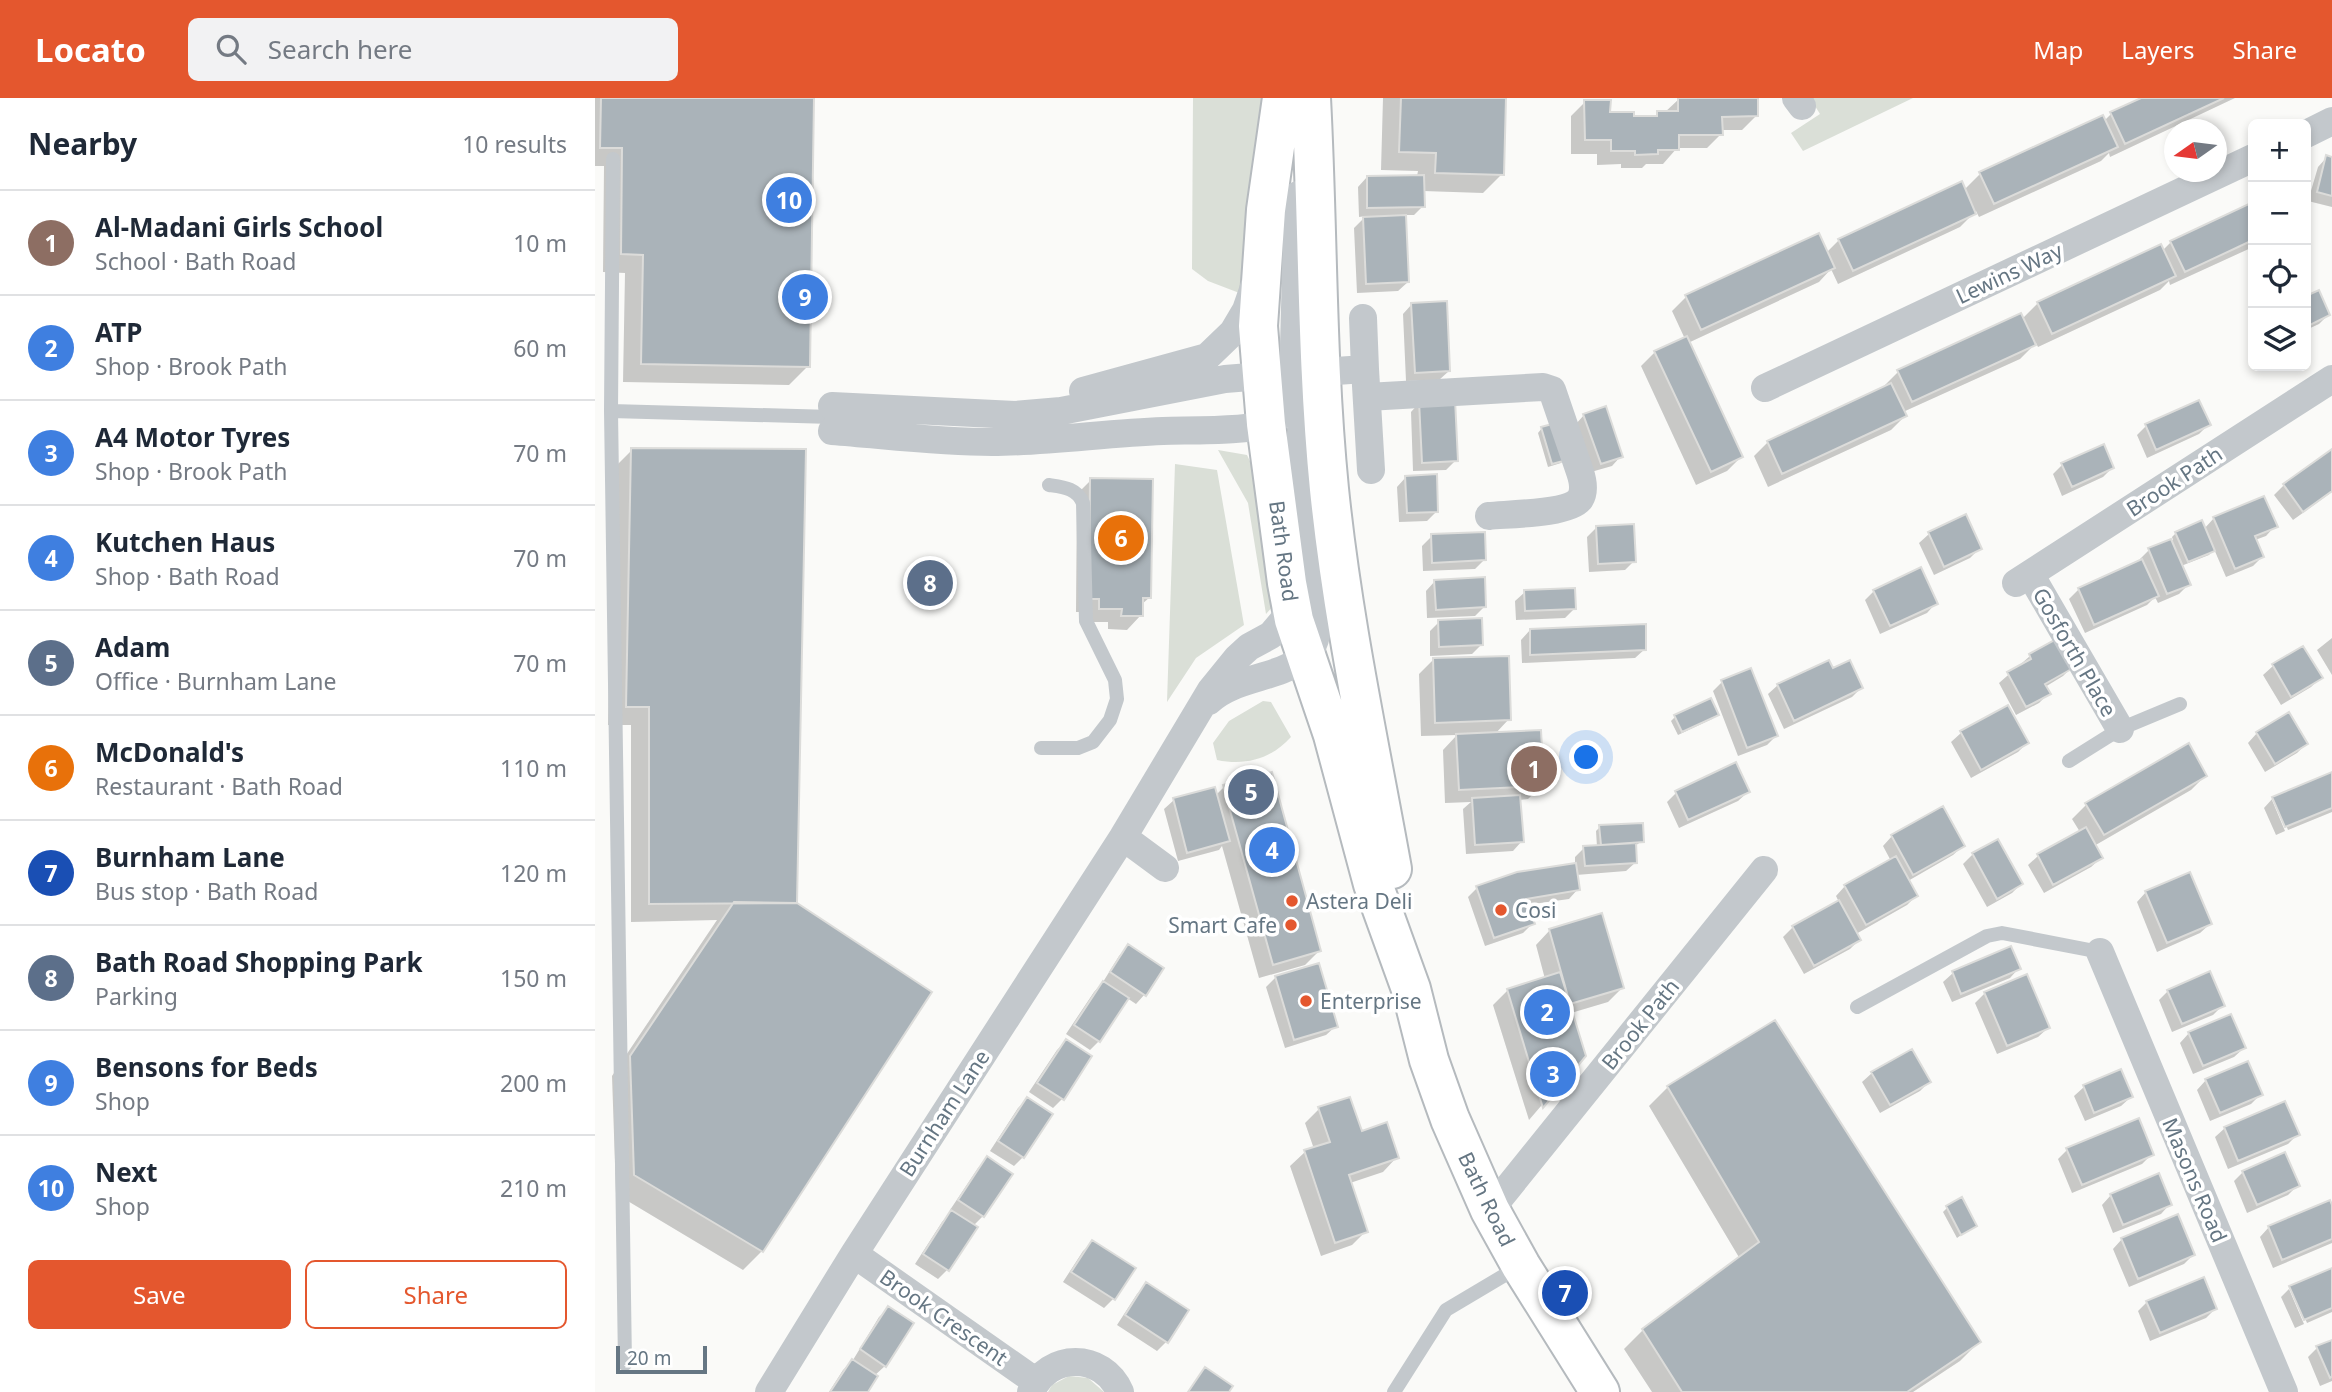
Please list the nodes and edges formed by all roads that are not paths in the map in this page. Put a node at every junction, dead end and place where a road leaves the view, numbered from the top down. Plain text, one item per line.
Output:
1 (1282, 98) edge
2 (1302, 98) edge
3 (1311, 98) edge
4 (2332, 121) edge
5 (2311, 132) edge
6 (613, 159) dead end
7 (2248, 160) edge
8 (1261, 263) junction
9 (1363, 318) dead end
10 (1301, 376) junction
11 (2332, 379) edge
12 (1366, 383) junction
13 (1765, 388) dead end
14 (611, 411) junction
15 (1003, 415) junction
16 (832, 418) junction
17 (1266, 425) junction
18 (1222, 428) junction
19 (1371, 470) dead end
20 (1274, 483) junction
21 (1049, 485) dead end
22 (1489, 516) dead end
23 (2023, 579) joint
24 (1296, 634) junction
25 (1272, 673) junction
26 (1357, 689) junction
27 (1321, 700) junction
28 (2180, 704) dead end
29 (1199, 710) junction
30 (2120, 729) junction
31 (1041, 748) dead end
32 (2069, 761) dead end
33 (1123, 837) junction
34 (1164, 868) dead end
35 (1764, 870) dead end
36 (2097, 966) joint
37 (1411, 989) junction
38 (1857, 1007) dead end
39 (1490, 1210) junction
40 (854, 1254) junction
41 (1521, 1266) junction
42 (625, 1364) dead end
43 (1033, 1387) edge
44 (769, 1392) edge
45 (1121, 1392) edge
46 (1394, 1392) edge
47 (1600, 1392) edge
48 (2284, 1392) edge

1 - 8 main road, Bath Road
2 - 10 street
3 - 10 main road, Bath Road
4 - 5 street
6 - 14 lane
7 - 13 street, Lewins Way
8 - 10 main road, Bath Road
8 - 15 street
9 - 12 street
10 - 12 street
10 - 15 street
10 - 17 main road, Bath Road
10 - 24 street
10 - 26 main road, Bath Road
11 - 23 street, Brook Path
12 - 19 street
12 - 22 street
14 - 16 lane
14 - 42 lane
15 - 16 street
16 - 18 street
17 - 18 street
17 - 20 main road, Bath Road
18 - 20 street
20 - 24 main road, Bath Road
21 - 31 lane
23 - 30 street, Gosforth Place
24 - 25 street
24 - 26 street
24 - 27 main road, Bath Road
24 - 29 street, Burnham Lane
25 - 27 street
25 - 29 street
26 - 37 main road, Bath Road
27 - 37 main road, Bath Road
28 - 30 lane
29 - 33 street, Burnham Lane
30 - 32 lane
33 - 34 street
33 - 40 street, Burnham Lane
35 - 39 street, Brook Path
36 - 38 lane
36 - 48 street, Masons Road
37 - 39 main road, Bath Road
39 - 41 main road, Bath Road
40 - 43 street, Brook Crescent
40 - 44 street, Burnham Lane
41 - 46 lane
41 - 47 main road, Bath Road
43 - 45 street, Brook Crescent

